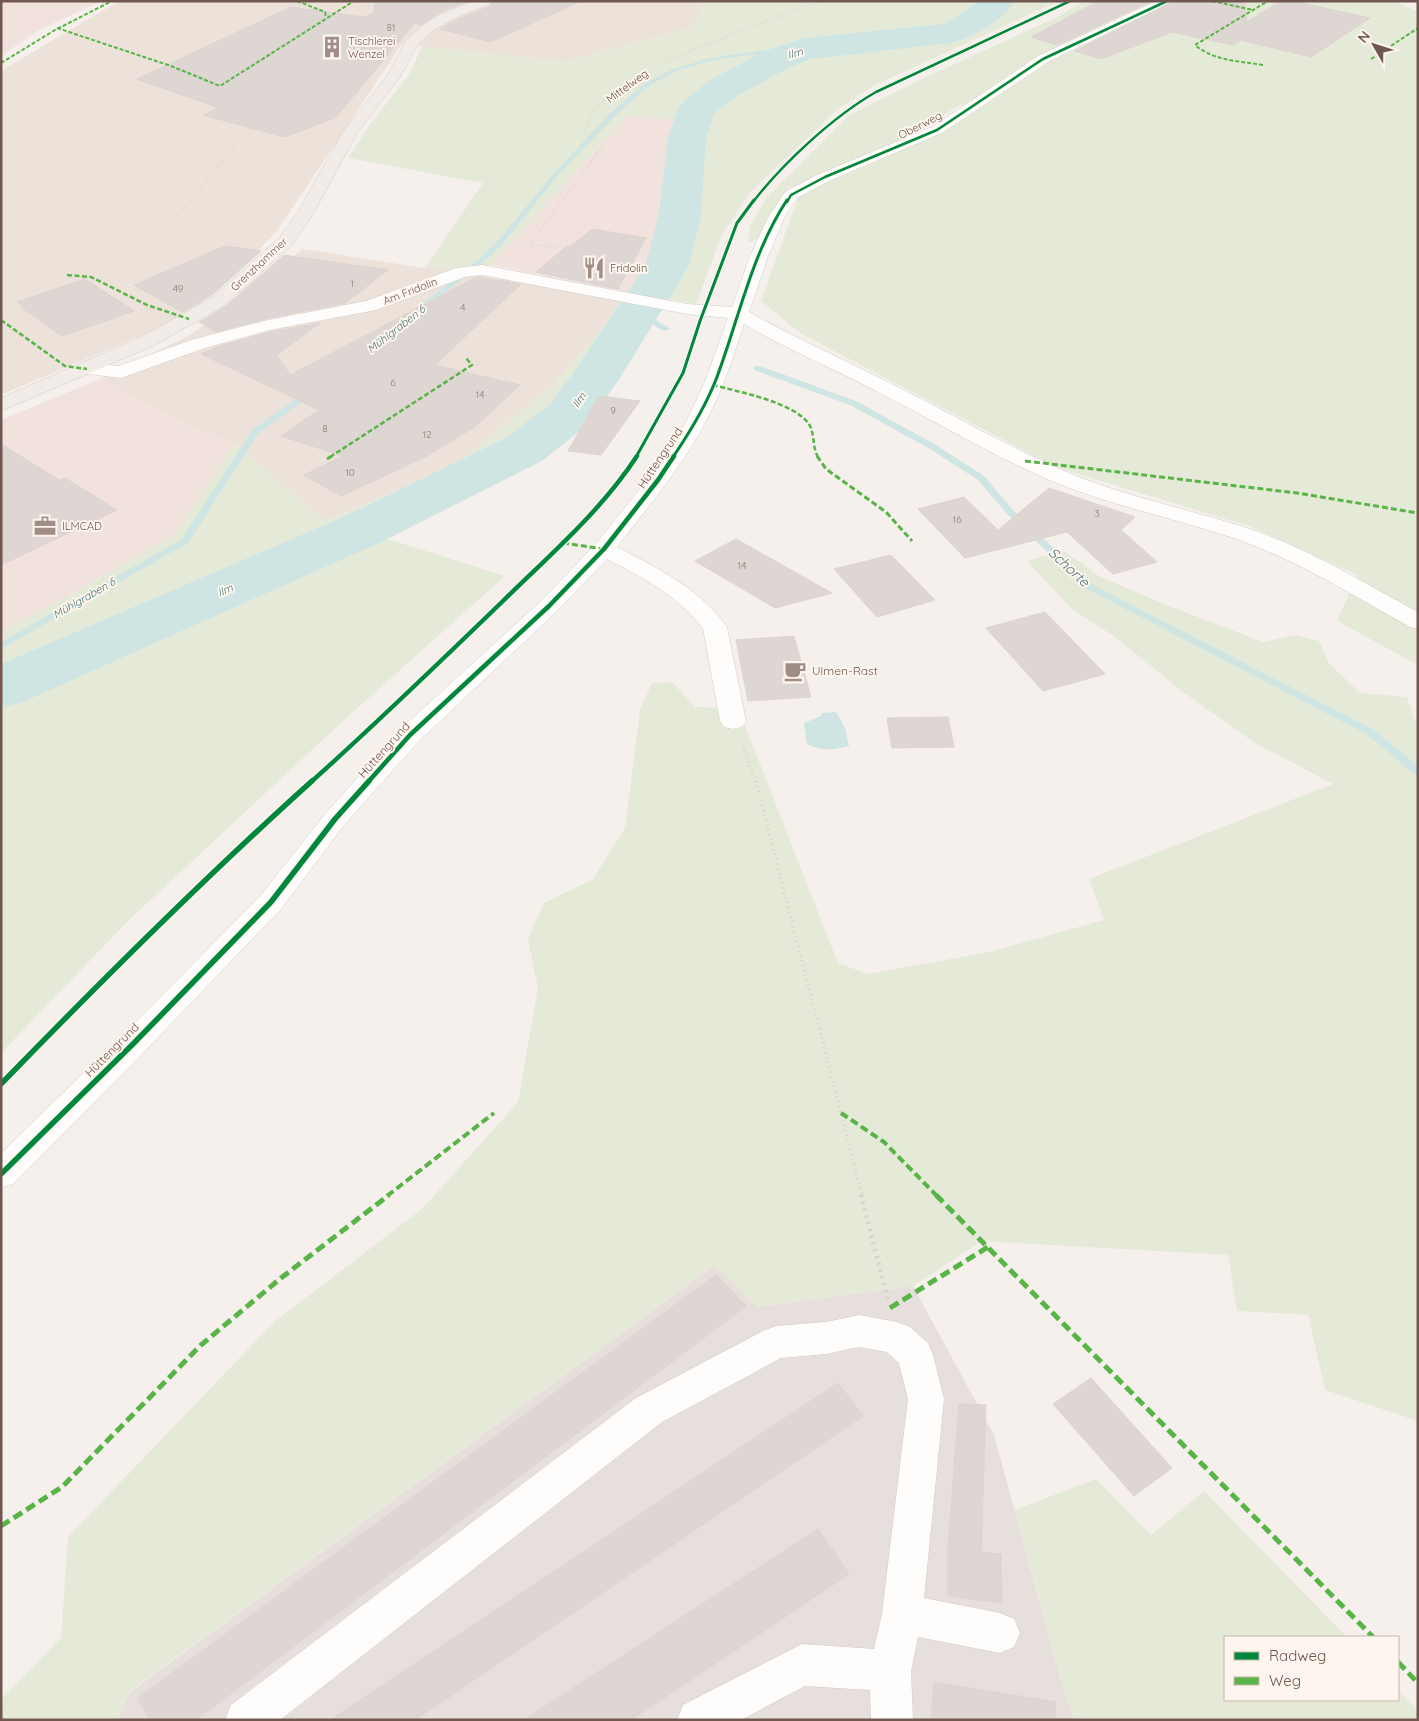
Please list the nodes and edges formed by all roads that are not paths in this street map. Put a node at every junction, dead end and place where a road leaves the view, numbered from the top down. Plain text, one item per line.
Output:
1 (485, 1) edge
2 (1167, 1) edge
3 (738, 313) junction
4 (87, 369) junction
5 (1, 405) edge
6 (604, 549) junction
7 (1418, 622) edge
8 (733, 721) road end
9 (1, 1174) edge
10 (902, 1614) junction
11 (1000, 1633) dead end
12 (890, 1672) junction
13 (246, 1720) edge
14 (698, 1720) edge
15 (892, 1720) edge

1 - 4 main road, Grenzhammer
2 - 3 street, Oberweg
3 - 4 street, Am Fridolin
3 - 6 street, Hüttengrund
3 - 7 street
4 - 5 main road, Grenzhammer
6 - 8 street
6 - 9 street, Hüttengrund
10 - 11 street
10 - 12 street
10 - 13 street
12 - 14 street
12 - 15 street

